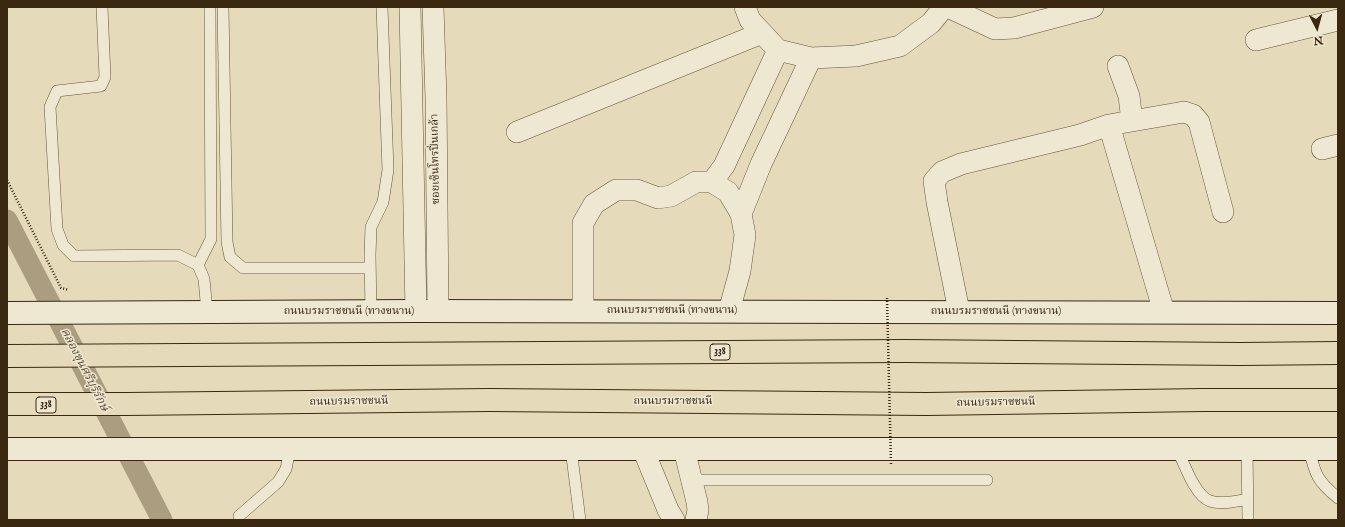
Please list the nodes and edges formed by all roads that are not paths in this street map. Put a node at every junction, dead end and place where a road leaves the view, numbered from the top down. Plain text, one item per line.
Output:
1 (102, 7) edge
2 (210, 7) edge
3 (223, 7) edge
4 (382, 7) edge
5 (410, 7) edge
6 (433, 7) edge
7 (744, 7) edge
8 (944, 7) edge
9 (948, 7) edge
10 (1093, 7) edge
11 (1338, 20) edge
12 (762, 33) junction
13 (1256, 40) dead end
14 (778, 50) junction
15 (811, 58) junction
16 (1118, 66) dead end
17 (1132, 121) junction
18 (1109, 125) junction
19 (517, 132) dead end
20 (712, 182) junction
21 (1223, 212) dead end
22 (741, 214) junction
23 (198, 265) junction
24 (370, 268) junction
25 (416, 311) junction
26 (438, 311) junction
27 (583, 311) junction
28 (959, 311) junction
29 (207, 312) junction
30 (371, 312) junction
31 (728, 312) junction
32 (1164, 312) junction
33 (7, 313) edge
34 (1338, 313) edge
35 (1338, 353) edge
36 (7, 356) edge
37 (1338, 400) edge
38 (7, 404) edge
39 (7, 449) edge
40 (290, 449) junction
41 (571, 449) junction
42 (643, 449) junction
43 (684, 449) junction
44 (1177, 449) junction
45 (1247, 449) junction
46 (1309, 449) junction
47 (1338, 449) edge
48 (692, 480) junction
49 (986, 480) dead end
50 (1338, 498) edge
51 (1248, 499) junction
52 (239, 516) dead end
53 (580, 520) edge
54 (674, 520) edge
55 (696, 520) edge
56 (1248, 520) edge

1 - 23 lane
2 - 23 lane
3 - 24 lane
4 - 24 lane
5 - 25 street
6 - 26 street, ซอยเซ็นโทรปิ่นเกล้า
7 - 12 street
8 - 15 street
9 - 10 street
11 - 13 street
12 - 14 street
12 - 19 street
14 - 15 street
14 - 20 street
15 - 22 street
16 - 17 street
17 - 18 street
17 - 21 street
18 - 28 street
18 - 32 street
20 - 22 street
20 - 27 street
22 - 31 street
23 - 29 lane
24 - 30 lane
25 - 26 main road, ถนนบรมราชชนนี (ทางขนาน)
25 - 30 main road, ถนนบรมราชชนนี (ทางขนาน)
26 - 27 main road, ถนนบรมราชชนนี (ทางขนาน)
27 - 31 main road, ถนนบรมราชชนนี (ทางขนาน)
28 - 31 main road, ถนนบรมราชชนนี (ทางขนาน)
28 - 32 main road, ถนนบรมราชชนนี (ทางขนาน)
29 - 30 main road, ถนนบรมราชชนนี (ทางขนาน)
29 - 33 main road, ถนนบรมราชชนนี (ทางขนาน)
32 - 34 main road, ถนนบรมราชชนนี (ทางขนาน)
35 - 36 highway, 338
37 - 38 highway, ถนนบรมราชชนนี / 338
39 - 40 main road
40 - 41 main road
40 - 52 lane
41 - 42 main road
41 - 53 lane
42 - 43 main road
42 - 54 street
43 - 44 main road
43 - 48 street
44 - 45 main road
44 - 51 lane
45 - 46 main road
45 - 51 lane
46 - 47 main road
46 - 50 lane
48 - 49 lane
48 - 55 street
51 - 56 lane

